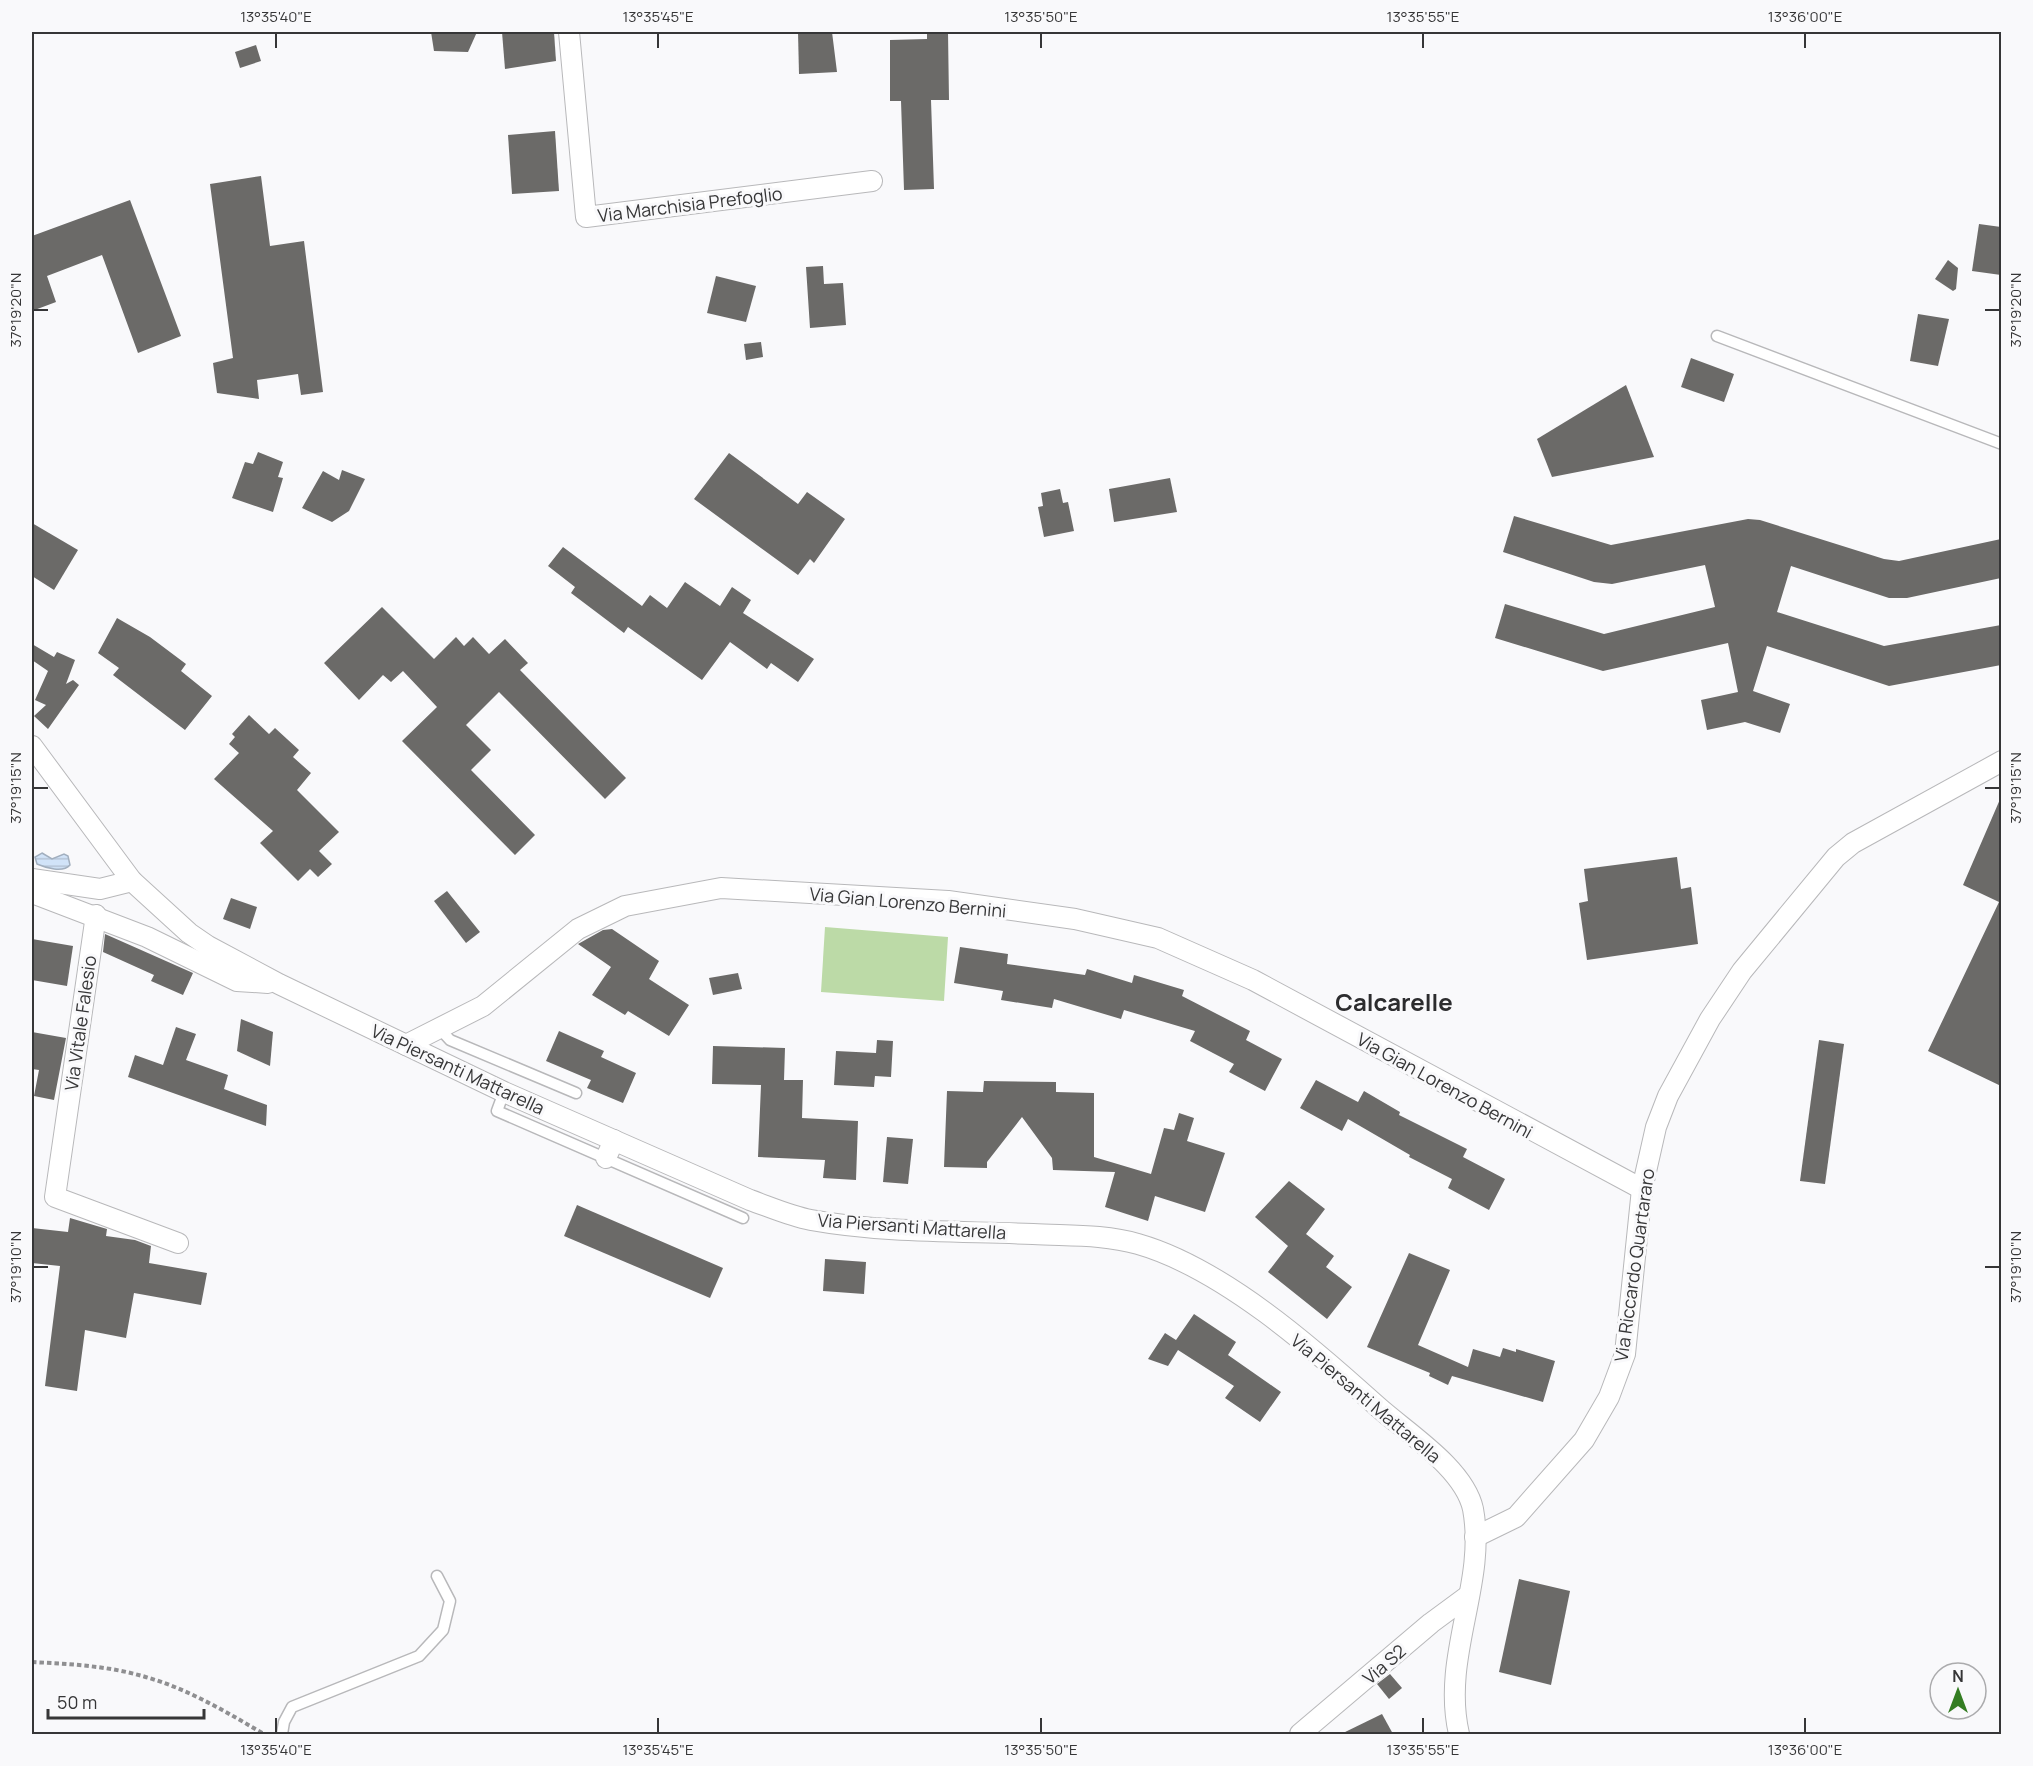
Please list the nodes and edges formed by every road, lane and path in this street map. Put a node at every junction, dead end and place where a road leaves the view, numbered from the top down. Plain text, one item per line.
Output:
1 (569, 32) edge
2 (872, 181) dead end
3 (1717, 336) dead end
4 (2001, 444) edge
5 (32, 746) edge
6 (2001, 761) edge
7 (32, 879) edge
8 (132, 881) junction
9 (32, 893) edge
10 (96, 915) junction
11 (279, 984) junction
12 (440, 1029) junction
13 (406, 1045) junction
14 (504, 1092) junction
15 (576, 1093) dead end
16 (614, 1140) junction
17 (606, 1158) junction
18 (1642, 1189) junction
19 (743, 1218) dead end
20 (178, 1243) dead end
21 (1475, 1537) junction
22 (436, 1576) dead end
23 (1469, 1595) junction
24 (32, 1662) edge
25 (264, 1734) edge
26 (282, 1734) edge
27 (1300, 1734) edge
28 (1459, 1734) edge

1 - 2 street, Via Marchisia Prefoglio
3 - 4 lane
5 - 8 street, Via Piersanti Mattarella
6 - 18 street, Via Riccardo Quartararo
7 - 8 street
8 - 11 street, Via Piersanti Mattarella
9 - 10 street
10 - 11 street
10 - 20 street, Via Vitale Falesio
11 - 13 street, Via Piersanti Mattarella
12 - 13 street, Via Gian Lorenzo Bernini
12 - 15 lane
12 - 18 street, Via Gian Lorenzo Bernini
13 - 14 street, Via Piersanti Mattarella
14 - 16 street, Via Piersanti Mattarella
14 - 17 lane
16 - 17 street
16 - 21 street, Via Piersanti Mattarella
17 - 19 lane
18 - 21 street, Via Riccardo Quartararo
21 - 23 street, Via Piersanti Mattarella
22 - 26 lane
23 - 27 street, Via S2
23 - 28 street, Via Piersanti Mattarella
24 - 25 path

